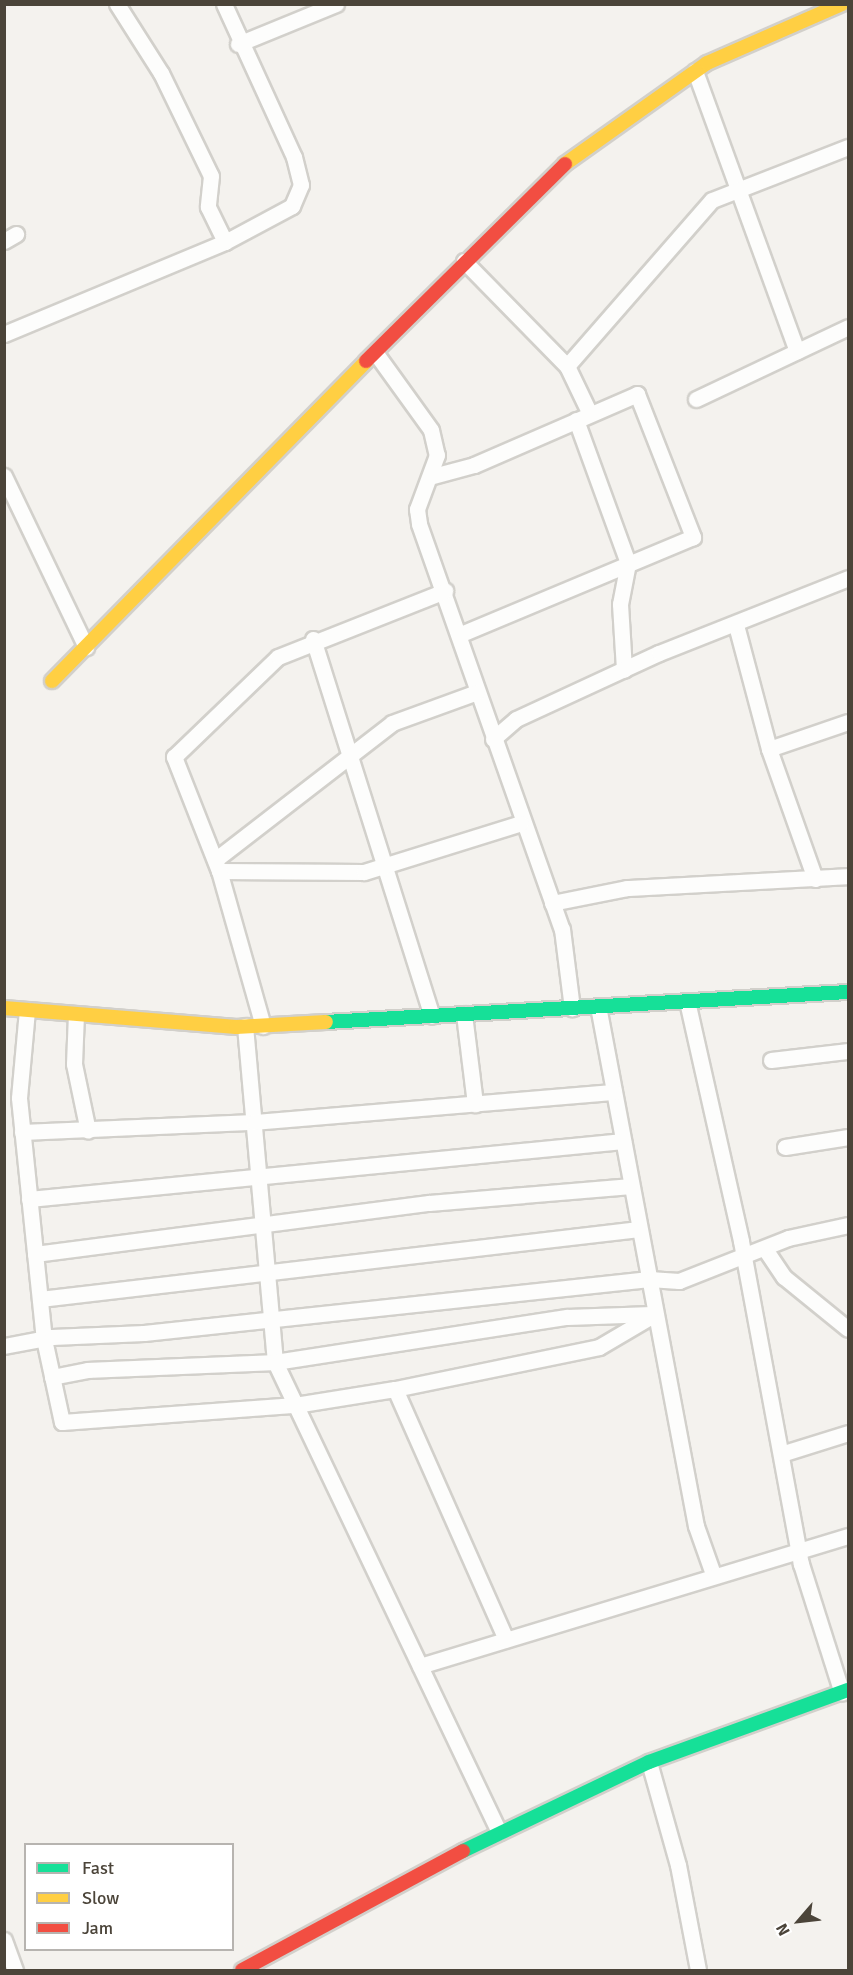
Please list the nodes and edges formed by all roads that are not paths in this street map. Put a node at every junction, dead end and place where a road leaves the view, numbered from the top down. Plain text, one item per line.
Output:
1 (117, 4) edge
2 (224, 4) edge
3 (336, 4) edge
4 (842, 4) edge
5 (238, 44) junction
6 (695, 71) junction
7 (849, 147) edge
8 (739, 187) junction
9 (225, 242) junction
10 (464, 261) junction
11 (849, 327) edge
12 (4, 334) edge
13 (797, 351) junction
14 (377, 355) junction
15 (567, 366) junction
16 (696, 399) dead end
17 (583, 417) junction
18 (4, 476) edge
19 (433, 476) junction
20 (628, 563) junction
21 (849, 578) edge
22 (445, 591) junction
23 (736, 625) junction
24 (459, 635) junction
25 (313, 639) junction
26 (86, 647) junction
27 (624, 670) junction
28 (52, 681) dead end
29 (477, 692) junction
30 (849, 722) edge
31 (493, 739) junction
32 (770, 748) junction
33 (351, 754) junction
34 (521, 823) junction
35 (217, 865) junction
36 (387, 866) junction
37 (849, 876) edge
38 (815, 879) junction
39 (552, 903) junction
40 (849, 992) edge
41 (687, 1001) junction
42 (598, 1006) junction
43 (4, 1008) edge
44 (572, 1008) junction
45 (27, 1010) junction
46 (76, 1014) junction
47 (464, 1014) junction
48 (432, 1016) junction
49 (245, 1026) junction
50 (263, 1026) junction
51 (849, 1051) edge
52 (771, 1060) dead end
53 (614, 1092) junction
54 (475, 1104) junction
55 (254, 1122) junction
56 (88, 1131) junction
57 (22, 1132) junction
58 (849, 1137) edge
59 (623, 1141) junction
60 (785, 1147) dead end
61 (258, 1175) junction
62 (631, 1186) junction
63 (29, 1199) junction
64 (262, 1222) junction
65 (849, 1225) edge
66 (639, 1229) junction
67 (765, 1249) junction
68 (35, 1254) junction
69 (744, 1258) junction
70 (267, 1271) junction
71 (649, 1279) junction
72 (39, 1299) junction
73 (656, 1314) junction
74 (271, 1318) junction
75 (849, 1329) edge
76 (44, 1339) junction
77 (4, 1347) edge
78 (275, 1362) junction
79 (52, 1377) junction
80 (395, 1389) junction
81 (295, 1405) junction
82 (849, 1433) edge
83 (781, 1454) junction
84 (849, 1536) edge
85 (799, 1550) junction
86 (713, 1574) junction
87 (506, 1640) junction
88 (420, 1666) junction
89 (845, 1692) edge
90 (649, 1762) junction
91 (499, 1832) junction
92 (4, 1940) edge
93 (15, 1971) edge
94 (242, 1971) edge
95 (698, 1971) edge

1 - 9 street
2 - 5 street
3 - 5 street
4 - 6 street
5 - 9 street
6 - 8 street
6 - 10 street
7 - 8 street
8 - 13 street
8 - 15 street
9 - 12 street
10 - 14 street
10 - 15 street
11 - 13 street
13 - 16 street
14 - 19 street
14 - 26 street
15 - 17 street
17 - 19 street
17 - 20 street
17 - 20 street
18 - 26 street
19 - 22 street
20 - 24 street
20 - 27 street
21 - 23 street
22 - 24 street
22 - 25 street
23 - 27 street
23 - 32 street
24 - 29 street
25 - 33 street
25 - 35 street
26 - 28 street
27 - 31 street
29 - 31 street
29 - 33 street
30 - 32 street
31 - 34 street
32 - 38 street
33 - 35 street
33 - 36 street
34 - 36 street
34 - 39 street
35 - 36 street
35 - 50 street
36 - 48 street
37 - 38 street
38 - 39 street
39 - 44 street
40 - 41 street
41 - 42 street
41 - 69 street
42 - 44 street
42 - 53 street
43 - 45 street
44 - 47 street
45 - 46 street
45 - 57 street
46 - 49 street
46 - 56 street
47 - 48 street
47 - 54 street
48 - 50 street
49 - 50 street
49 - 55 street
51 - 52 street
53 - 54 street
53 - 59 street
54 - 55 street
55 - 56 street
55 - 61 street
56 - 57 street
57 - 63 street
58 - 60 street
59 - 61 street
59 - 62 street
61 - 63 street
61 - 64 street
62 - 64 street
62 - 66 street
63 - 68 street
64 - 68 street
64 - 70 street
65 - 67 street
66 - 70 street
66 - 71 street
67 - 69 street
67 - 75 street
68 - 72 street
69 - 71 street
69 - 83 street
70 - 72 street
70 - 74 street
71 - 73 street
71 - 74 street
72 - 76 street
73 - 78 street
73 - 80 street
73 - 86 street
74 - 76 street
74 - 78 street
76 - 77 street
76 - 79 street
78 - 79 street
78 - 81 street
79 - 81 street
80 - 81 street
80 - 87 street
81 - 88 street
82 - 83 street
83 - 85 street
84 - 85 street
85 - 86 street
85 - 89 street
86 - 87 street
87 - 88 street
88 - 91 street
89 - 90 street
90 - 91 street
90 - 95 street
91 - 94 street
92 - 93 street

